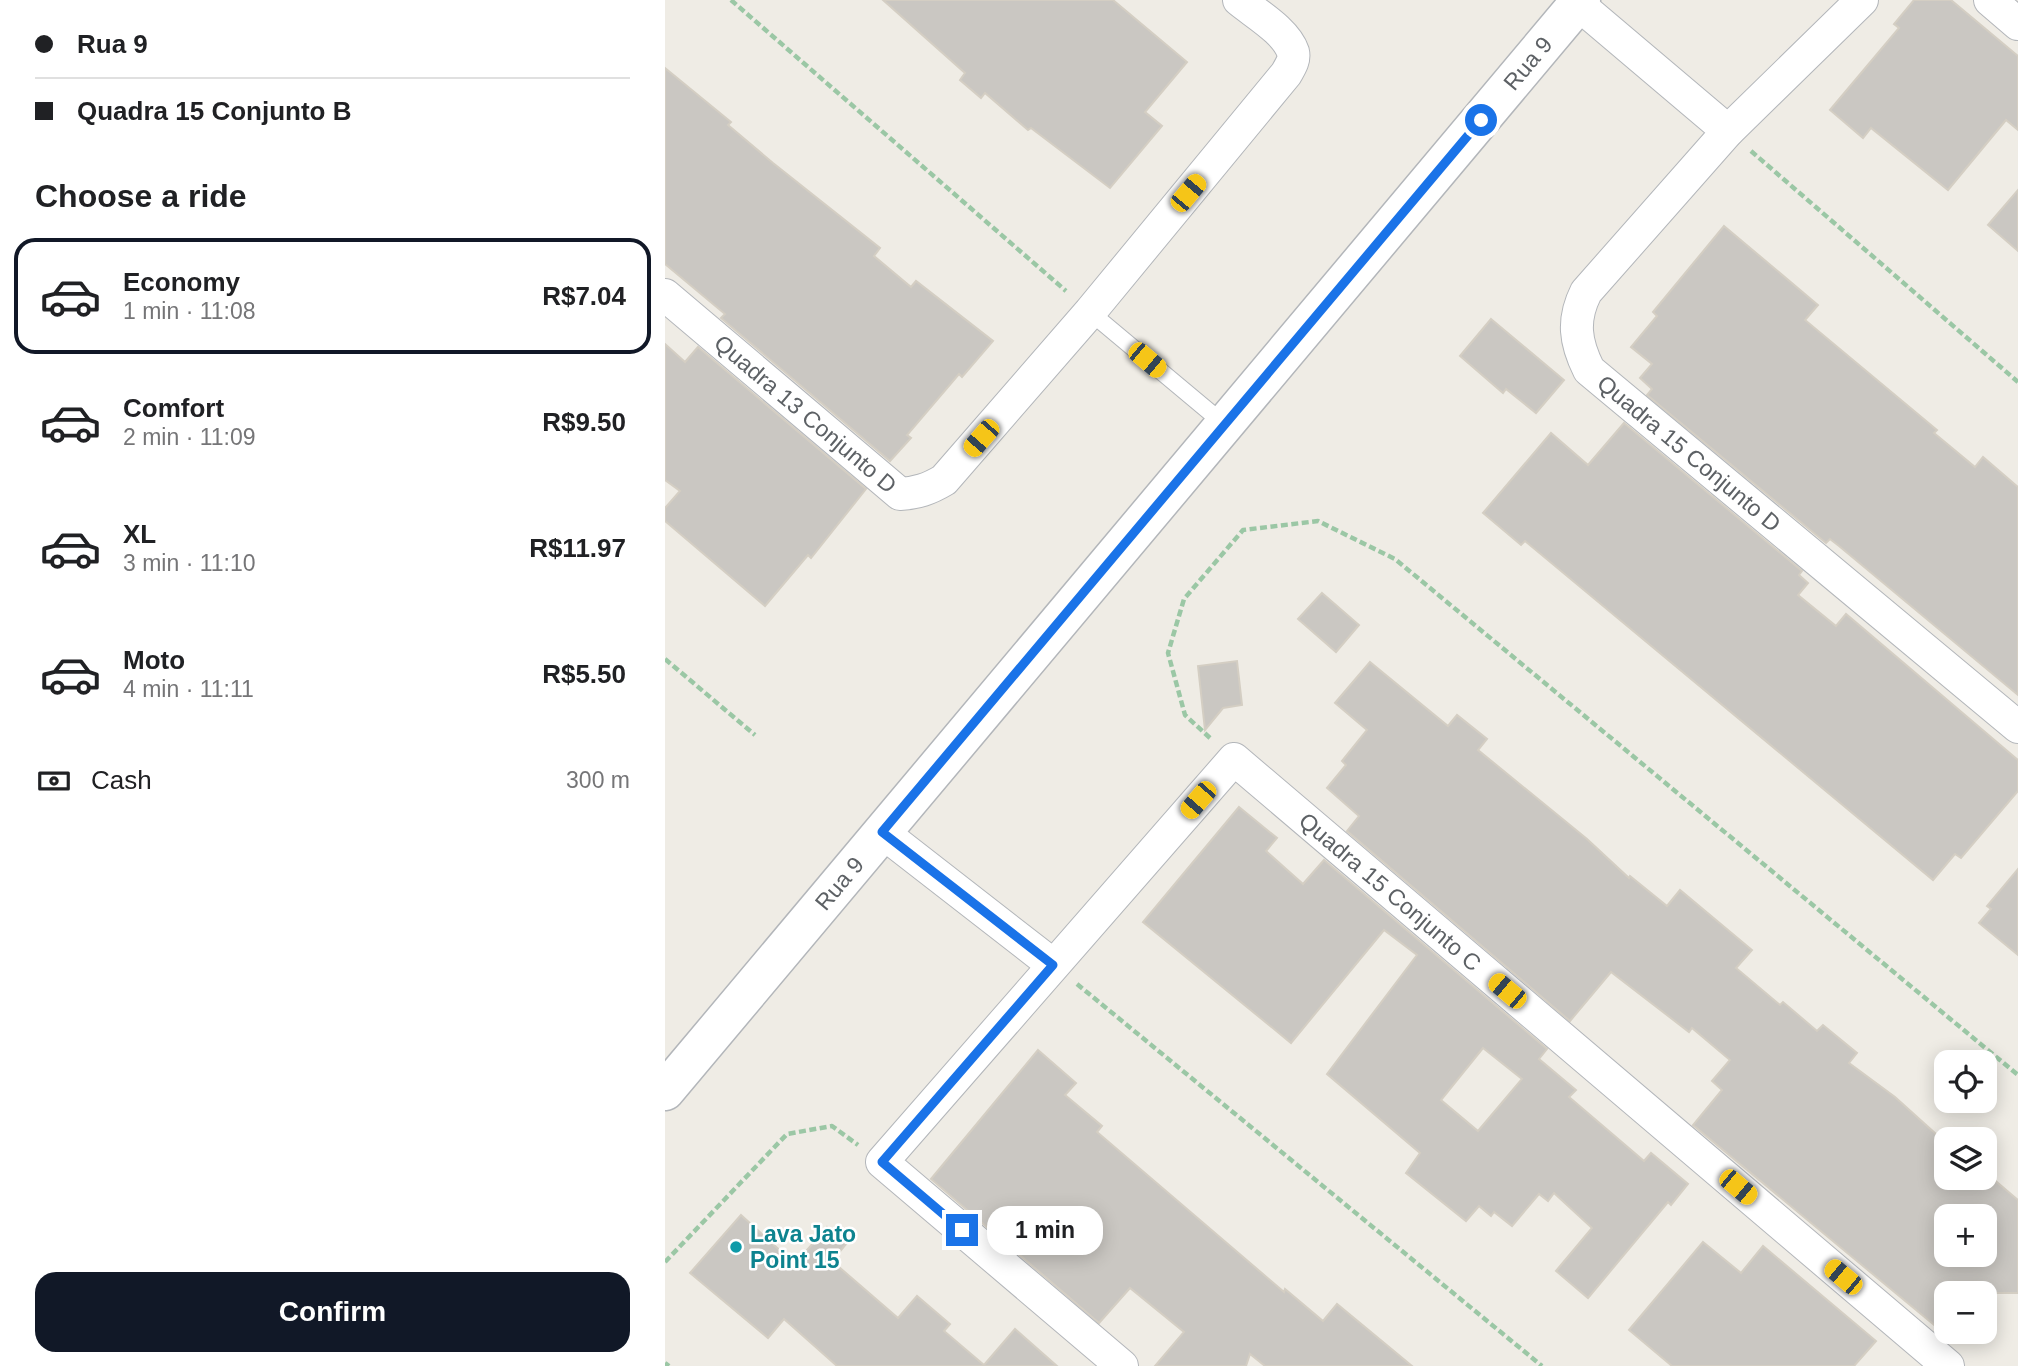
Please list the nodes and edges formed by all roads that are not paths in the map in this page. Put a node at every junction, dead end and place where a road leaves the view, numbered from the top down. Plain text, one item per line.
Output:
1 (1239, 0) edge
2 (1862, 0) edge
3 (1990, 0) edge
4 (1580, 2) edge
5 (2018, 24) edge
6 (1728, 131) junction
7 (665, 295) edge
8 (1090, 312) junction
9 (1224, 424) junction
10 (2018, 727) edge
11 (882, 832) junction
12 (1053, 965) junction
13 (665, 1091) edge
14 (1122, 1366) edge
15 (1948, 1366) edge

1 - 8 street
2 - 6 street, Quadra 15 Conjunto D
3 - 5 street
4 - 6 street
4 - 9 street, Rua 9
6 - 10 street, Quadra 15 Conjunto D
7 - 8 street, Quadra 13 Conjunto D
8 - 9 lane
9 - 11 street, Rua 9
11 - 12 street
11 - 13 street, Rua 9
12 - 14 street
12 - 15 street, Quadra 15 Conjunto C

